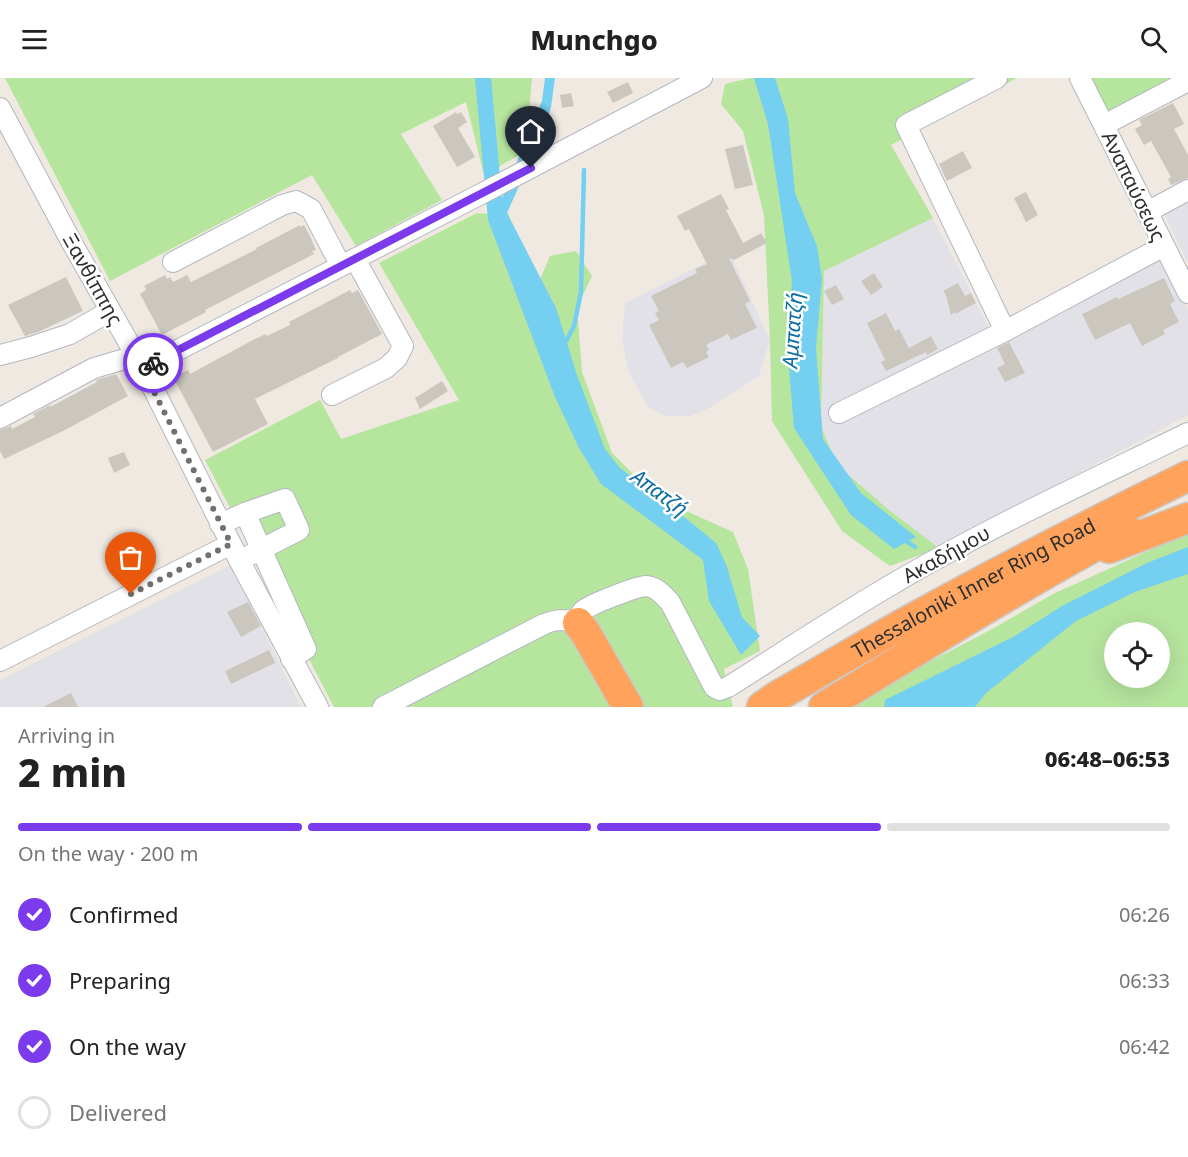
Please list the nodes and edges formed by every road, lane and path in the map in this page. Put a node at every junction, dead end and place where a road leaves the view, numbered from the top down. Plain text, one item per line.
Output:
1 (702, 78) edge
2 (997, 78) edge
3 (1080, 78) edge
4 (1188, 81) edge
5 (0, 108) edge
6 (1104, 125) junction
7 (1188, 190) edge
8 (1147, 212) junction
9 (1164, 246) junction
10 (173, 262) dead end
11 (348, 262) junction
12 (1188, 293) edge
13 (110, 311) junction
14 (1005, 332) junction
15 (0, 355) edge
16 (139, 362) junction
17 (332, 395) dead end
18 (839, 413) dead end
19 (0, 418) edge
20 (1188, 433) edge
21 (1188, 454) edge
22 (1188, 476) edge
23 (1188, 498) edge
24 (245, 513) junction
25 (1188, 518) edge
26 (220, 524) junction
27 (1073, 533) junction
28 (261, 549) junction
29 (235, 552) junction
30 (1056, 567) junction
31 (578, 622) junction
32 (291, 658) junction
33 (0, 661) edge
34 (764, 704) edge
35 (318, 707) edge
36 (383, 707) edge
37 (628, 707) edge
38 (825, 707) edge

1 - 11 street
2 - 14 street
3 - 6 street, Αναπαύσεως
4 - 6 street
5 - 13 street, Ξανθίππης
6 - 8 street, Αναπαύσεως
7 - 8 street
8 - 9 street, Αναπαύσεως
9 - 12 street, Αναπαύσεως
9 - 14 street
10 - 11 street
11 - 16 street
11 - 17 street
13 - 15 street
13 - 16 street, Ξανθίππης
14 - 18 street
16 - 19 street
16 - 26 street, Ξανθίππης
20 - 31 street, Ακαδήμου
21 - 27 highway
22 - 27 highway, Thessaloniki Inner Ring Road
23 - 30 highway, Thessaloniki Inner Ring Road
24 - 26 street
24 - 28 street
24 - 28 street
25 - 30 highway
26 - 29 street, Ξανθίππης
27 - 34 highway, Thessaloniki Inner Ring Road
28 - 29 street
28 - 32 street
29 - 32 street, Ξανθίππης
29 - 33 street
30 - 38 highway, Thessaloniki Inner Ring Road
31 - 36 street
31 - 37 highway
32 - 35 street, Ξανθίππης

